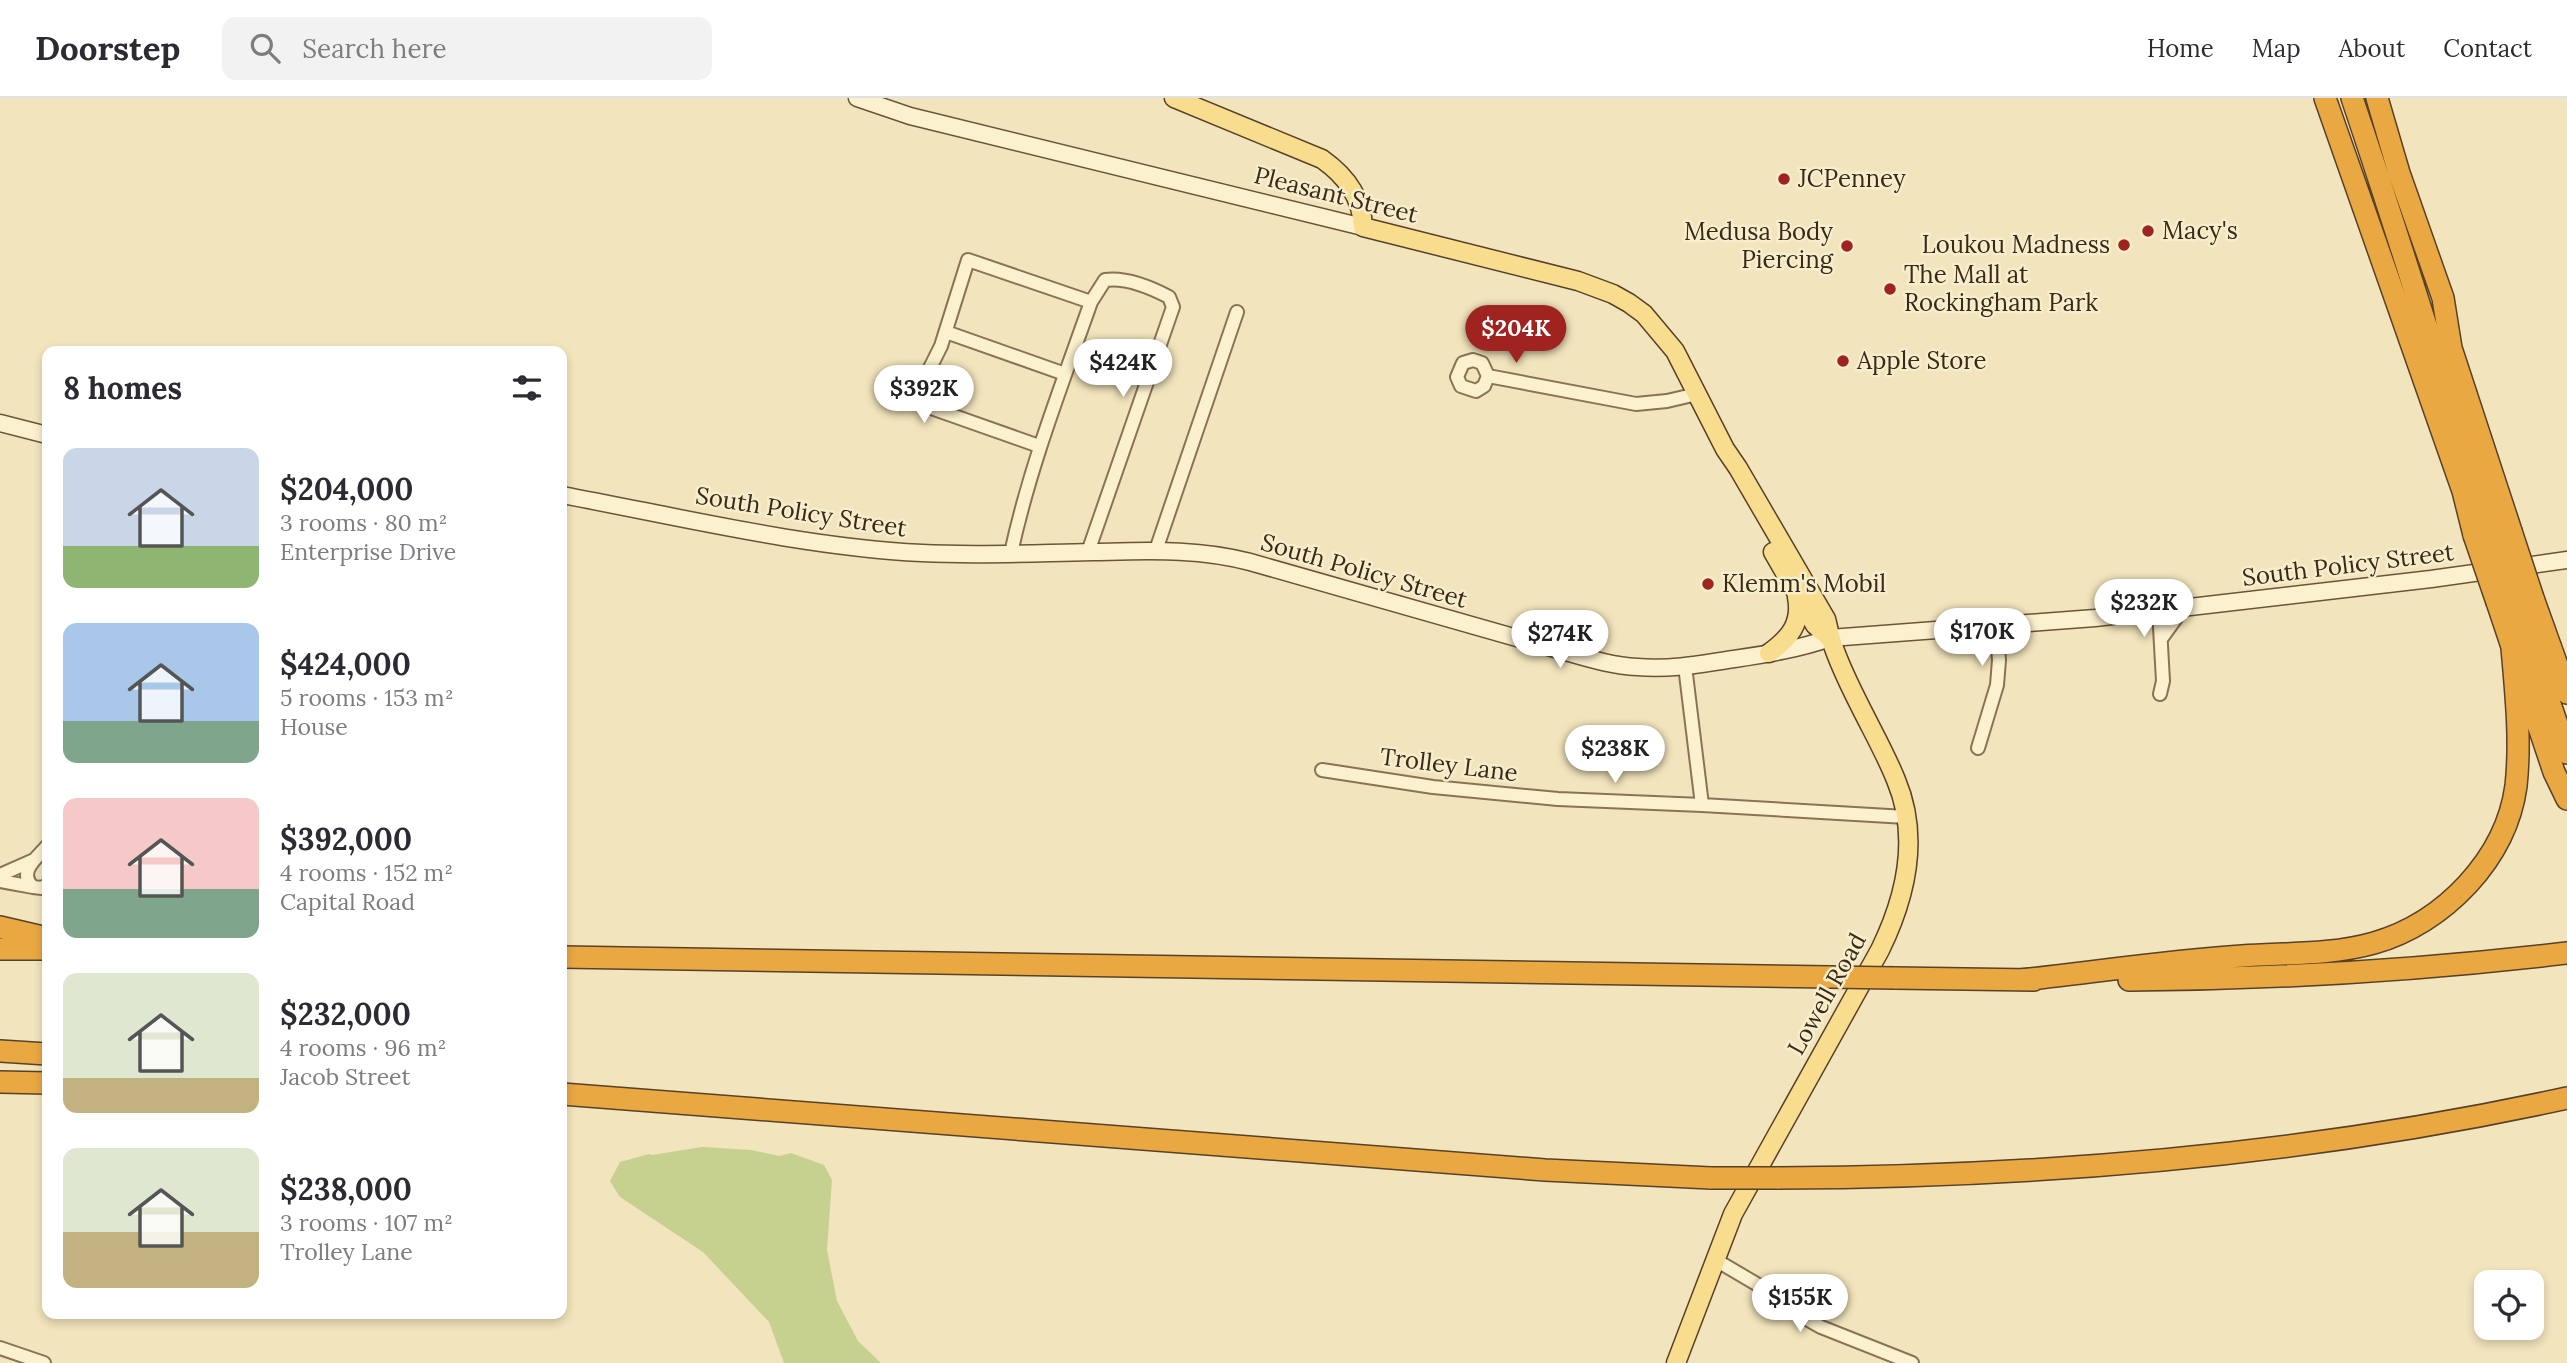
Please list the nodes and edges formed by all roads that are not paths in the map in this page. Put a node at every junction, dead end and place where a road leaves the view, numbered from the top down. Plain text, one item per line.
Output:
1 (857, 98) edge
2 (1174, 98) edge
3 (2325, 98) edge
4 (2352, 98) edge
5 (2377, 98) edge
6 (1363, 227) junction
7 (2412, 278) junction
8 (1091, 302) junction
9 (1237, 312) dead end
10 (946, 332) junction
11 (2451, 348) junction
12 (1065, 374) junction
13 (1488, 376) dead end
14 (1698, 394) junction
15 (0, 423) edge
16 (42, 434) edge
17 (1039, 446) junction
18 (1725, 449) junction
19 (567, 496) edge
20 (2493, 533) junction
21 (1156, 550) junction
22 (1088, 552) junction
23 (1011, 553) junction
24 (2567, 560) edge
25 (1797, 597) junction
26 (2515, 600) junction
27 (2184, 607) junction
28 (2159, 610) junction
29 (1996, 626) junction
30 (1830, 638) junction
31 (2161, 639) junction
32 (2512, 648) junction
33 (1769, 653) junction
34 (1685, 666) junction
35 (2567, 693) edge
36 (2160, 694) dead end
37 (1978, 748) dead end
38 (2567, 753) edge
39 (1322, 770) dead end
40 (2567, 799) edge
41 (1702, 804) junction
42 (1906, 817) junction
43 (42, 851) edge
44 (34, 860) junction
45 (0, 875) edge
46 (0, 881) edge
47 (33, 887) junction
48 (42, 888) edge
49 (0, 927) edge
50 (42, 937) edge
51 (0, 949) edge
52 (42, 949) edge
53 (2567, 953) edge
54 (567, 957) edge
55 (2021, 980) junction
56 (0, 1051) edge
57 (42, 1054) edge
58 (0, 1082) edge
59 (42, 1083) edge
60 (567, 1094) edge
61 (2567, 1098) edge
62 (567, 1102) edge
63 (694, 1106) junction
64 (1714, 1259) junction
65 (0, 1348) edge
66 (44, 1363) edge
67 (1676, 1363) edge
68 (1912, 1363) edge

1 - 6 street, Pleasant Street
2 - 6 main road
3 - 20 highway
4 - 7 highway
5 - 11 highway
6 - 14 main road, Pleasant Street
7 - 11 highway
7 - 20 highway
8 - 10 street
8 - 12 street
8 - 22 street
9 - 21 street
10 - 12 street
10 - 17 street
11 - 20 highway
12 - 17 street
13 - 14 street
14 - 18 main road, Pleasant Street
15 - 16 street
17 - 23 street
18 - 25 main road, Pleasant Street
18 - 30 main road, Pleasant Street
19 - 23 street, South Policy Street
20 - 26 highway, bridge
20 - 26 highway, bridge
21 - 22 street, South Policy Street
21 - 34 street, South Policy Street
22 - 23 street, South Policy Street
24 - 27 street, South Policy Street
25 - 30 main road, Pleasant Street
25 - 33 main road
26 - 32 highway
26 - 35 highway
26 - 38 highway
27 - 28 street, South Policy Street
27 - 31 street
28 - 29 street, South Policy Street
28 - 31 street
29 - 30 street, South Policy Street
29 - 37 street
30 - 33 street, South Policy Street
30 - 42 main road, Lowell Road
31 - 36 street
32 - 40 highway
32 - 55 highway
33 - 34 street, South Policy Street
34 - 41 street
39 - 41 street, Trolley Lane
41 - 42 street, Trolley Lane
42 - 64 main road, Lowell Road
43 - 44 street
44 - 45 street
44 - 47 street
46 - 47 street
47 - 48 street
49 - 50 highway
51 - 52 highway
53 - 55 highway
54 - 55 highway, bridge
56 - 57 highway
58 - 59 highway
60 - 63 highway
61 - 63 highway, bridge
62 - 63 highway
64 - 67 main road, Lowell Road
64 - 68 street
65 - 66 street

